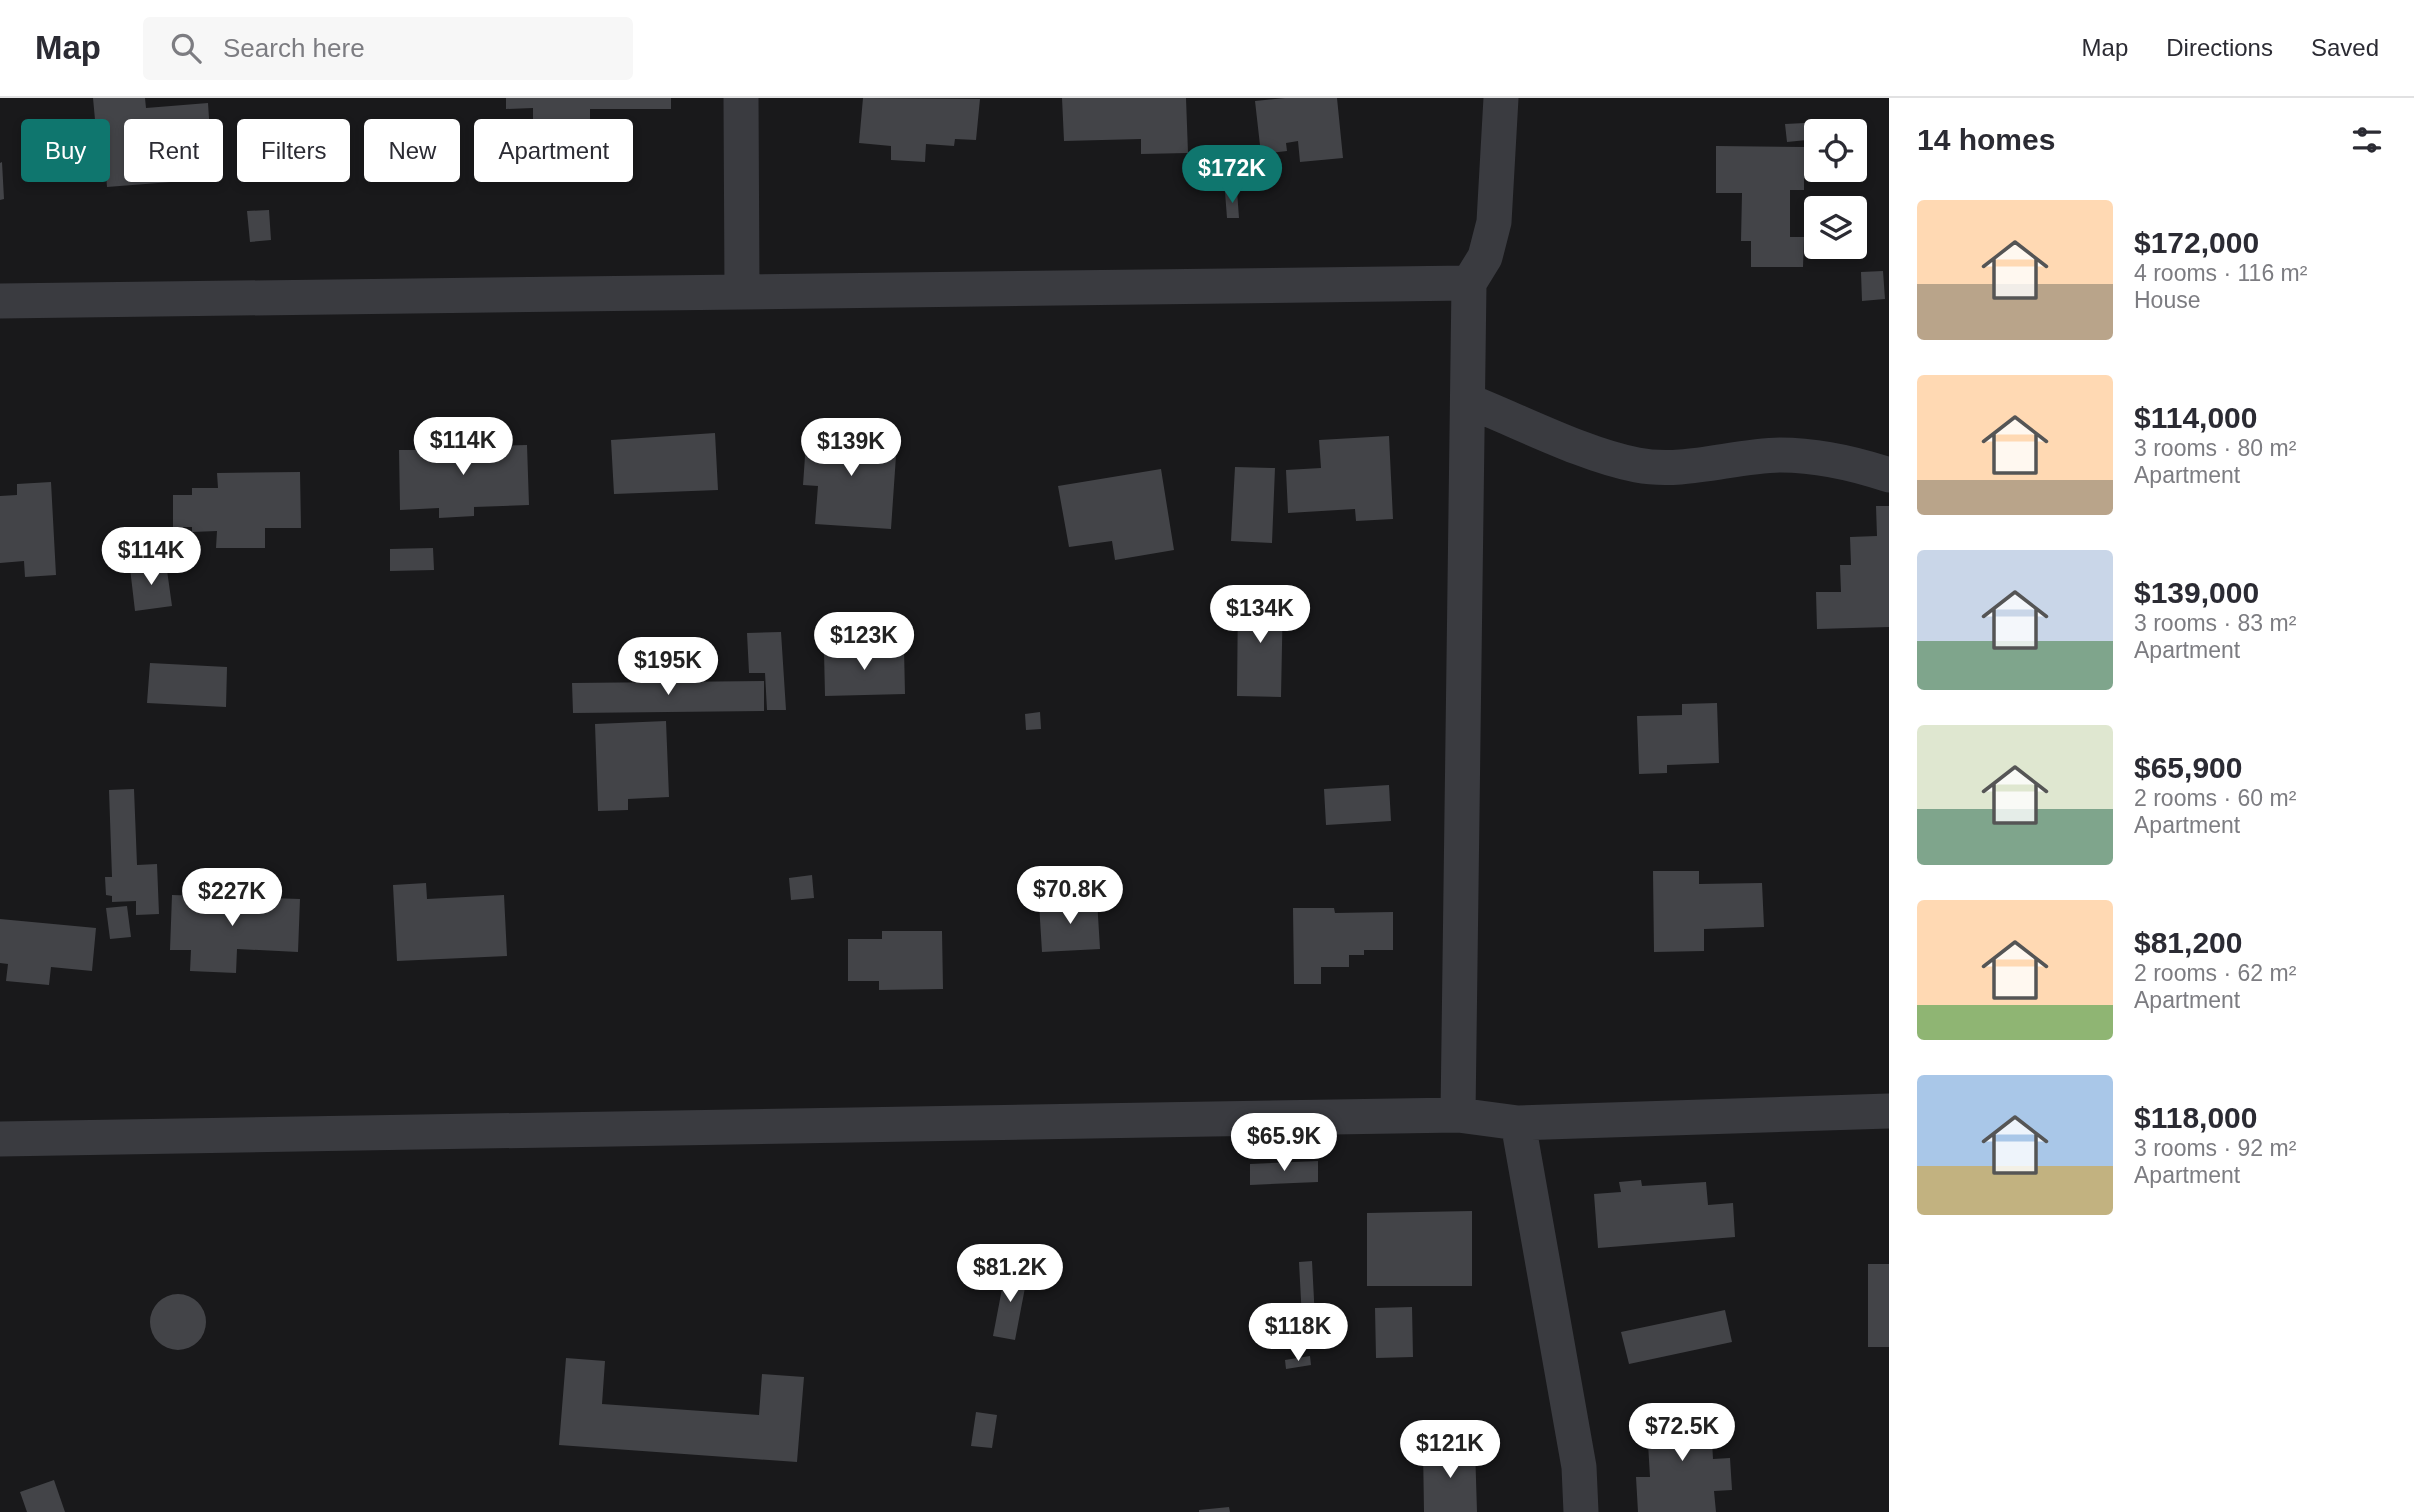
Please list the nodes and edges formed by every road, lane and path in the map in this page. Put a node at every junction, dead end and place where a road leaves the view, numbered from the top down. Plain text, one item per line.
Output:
1 (741, 98) edge
2 (1501, 98) edge
3 (1469, 283) junction
4 (742, 292) junction
5 (0, 301) edge
6 (1468, 401) junction
7 (1889, 475) edge
8 (1889, 1111) edge
9 (1458, 1115) junction
10 (1518, 1123) junction
11 (0, 1139) edge
12 (1580, 1511) edge

1 - 4 street
2 - 3 street
3 - 4 street
3 - 6 street
4 - 5 street
6 - 7 street
6 - 9 street
8 - 10 street
9 - 10 street
9 - 11 street
10 - 12 street

